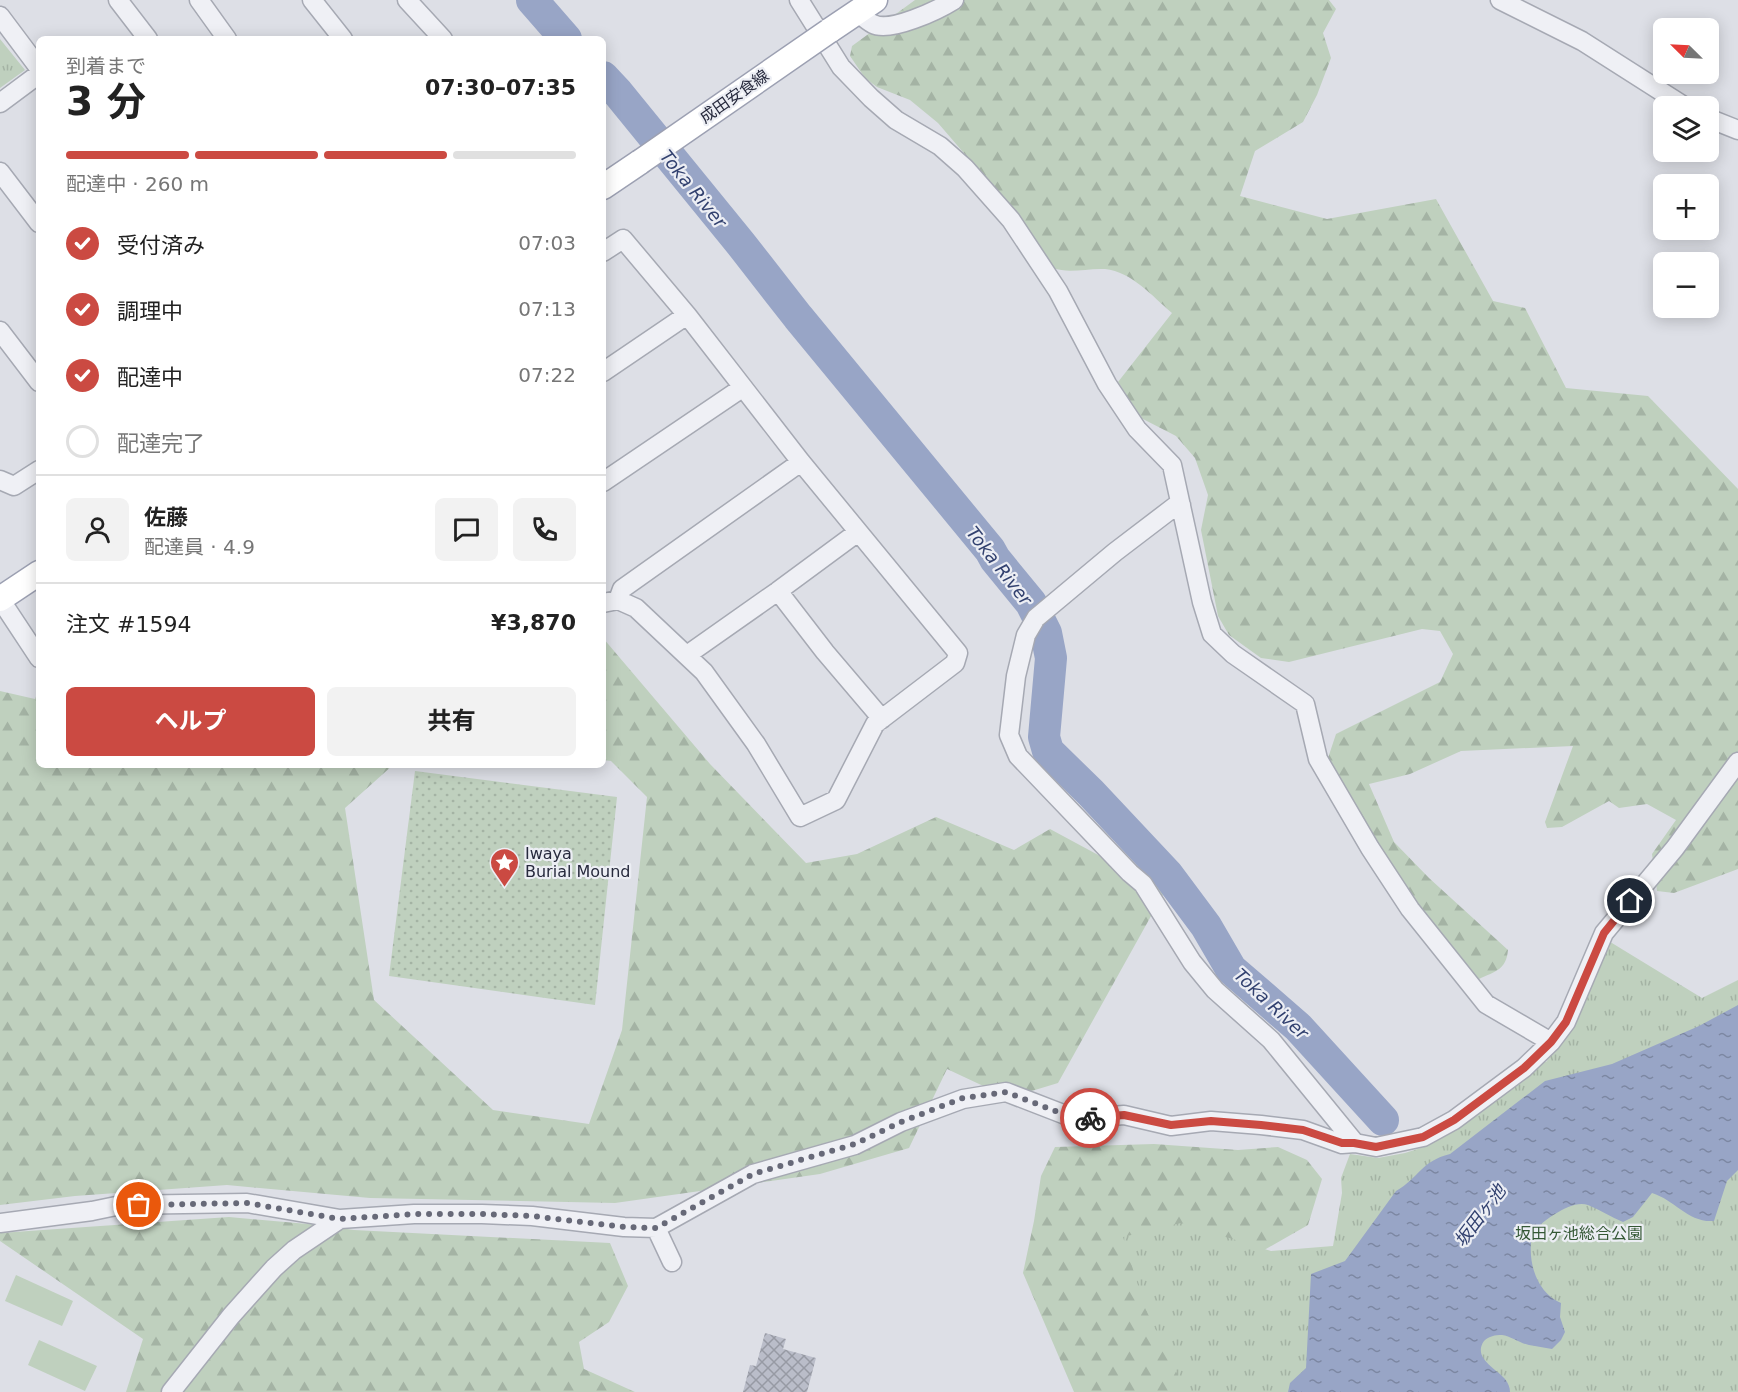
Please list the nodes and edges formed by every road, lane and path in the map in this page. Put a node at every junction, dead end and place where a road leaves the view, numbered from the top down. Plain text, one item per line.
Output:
1 (118, 0) edge
2 (199, 0) edge
3 (312, 0) edge
4 (407, 0) edge
5 (799, 0) edge
6 (954, 0) edge
7 (1500, 0) edge
8 (866, 6) edge
9 (0, 16) edge
10 (146, 36) edge
11 (225, 36) edge
12 (340, 36) edge
13 (439, 36) edge
14 (36, 64) edge
15 (36, 76) edge
16 (1668, 96) edge
17 (0, 103) edge
18 (1719, 122) edge
19 (1738, 130) edge
20 (0, 172) edge
21 (606, 185) edge
22 (36, 219) edge
23 (606, 250) edge
24 (687, 315) junction
25 (0, 331) edge
26 (606, 370) edge
27 (36, 378) edge
28 (742, 388) junction
29 (801, 462) junction
30 (36, 472) edge
31 (0, 480) edge
32 (606, 480) edge
33 (1181, 505) junction
34 (858, 532) junction
35 (36, 575) edge
36 (778, 591) junction
37 (0, 599) edge
38 (611, 602) edge
39 (36, 653) edge
40 (687, 654) junction
41 (882, 719) junction
42 (1738, 762) edge
43 (1551, 1042) junction
44 (1354, 1143) junction
45 (340, 1219) junction
46 (0, 1223) edge
47 (656, 1228) junction
48 (672, 1263) dead end
49 (171, 1392) edge

1 - 10 street
2 - 11 street
3 - 12 street
4 - 13 street
5 - 33 street
6 - 8 street
7 - 16 street
8 - 21 main road, 成田安食線, bridge
9 - 14 street
15 - 17 street
18 - 19 street
20 - 22 street
23 - 24 street
24 - 26 street
24 - 28 street
25 - 27 street
28 - 29 street
28 - 32 street
29 - 34 street
29 - 38 street
30 - 31 street
33 - 43 street
33 - 44 street
34 - 36 street
34 - 41 street
35 - 37 main road
36 - 40 street
36 - 41 street
37 - 39 street
38 - 40 street
40 - 41 street
42 - 43 street
43 - 44 street
44 - 47 street
45 - 46 street
45 - 47 street
45 - 49 street
47 - 48 street

